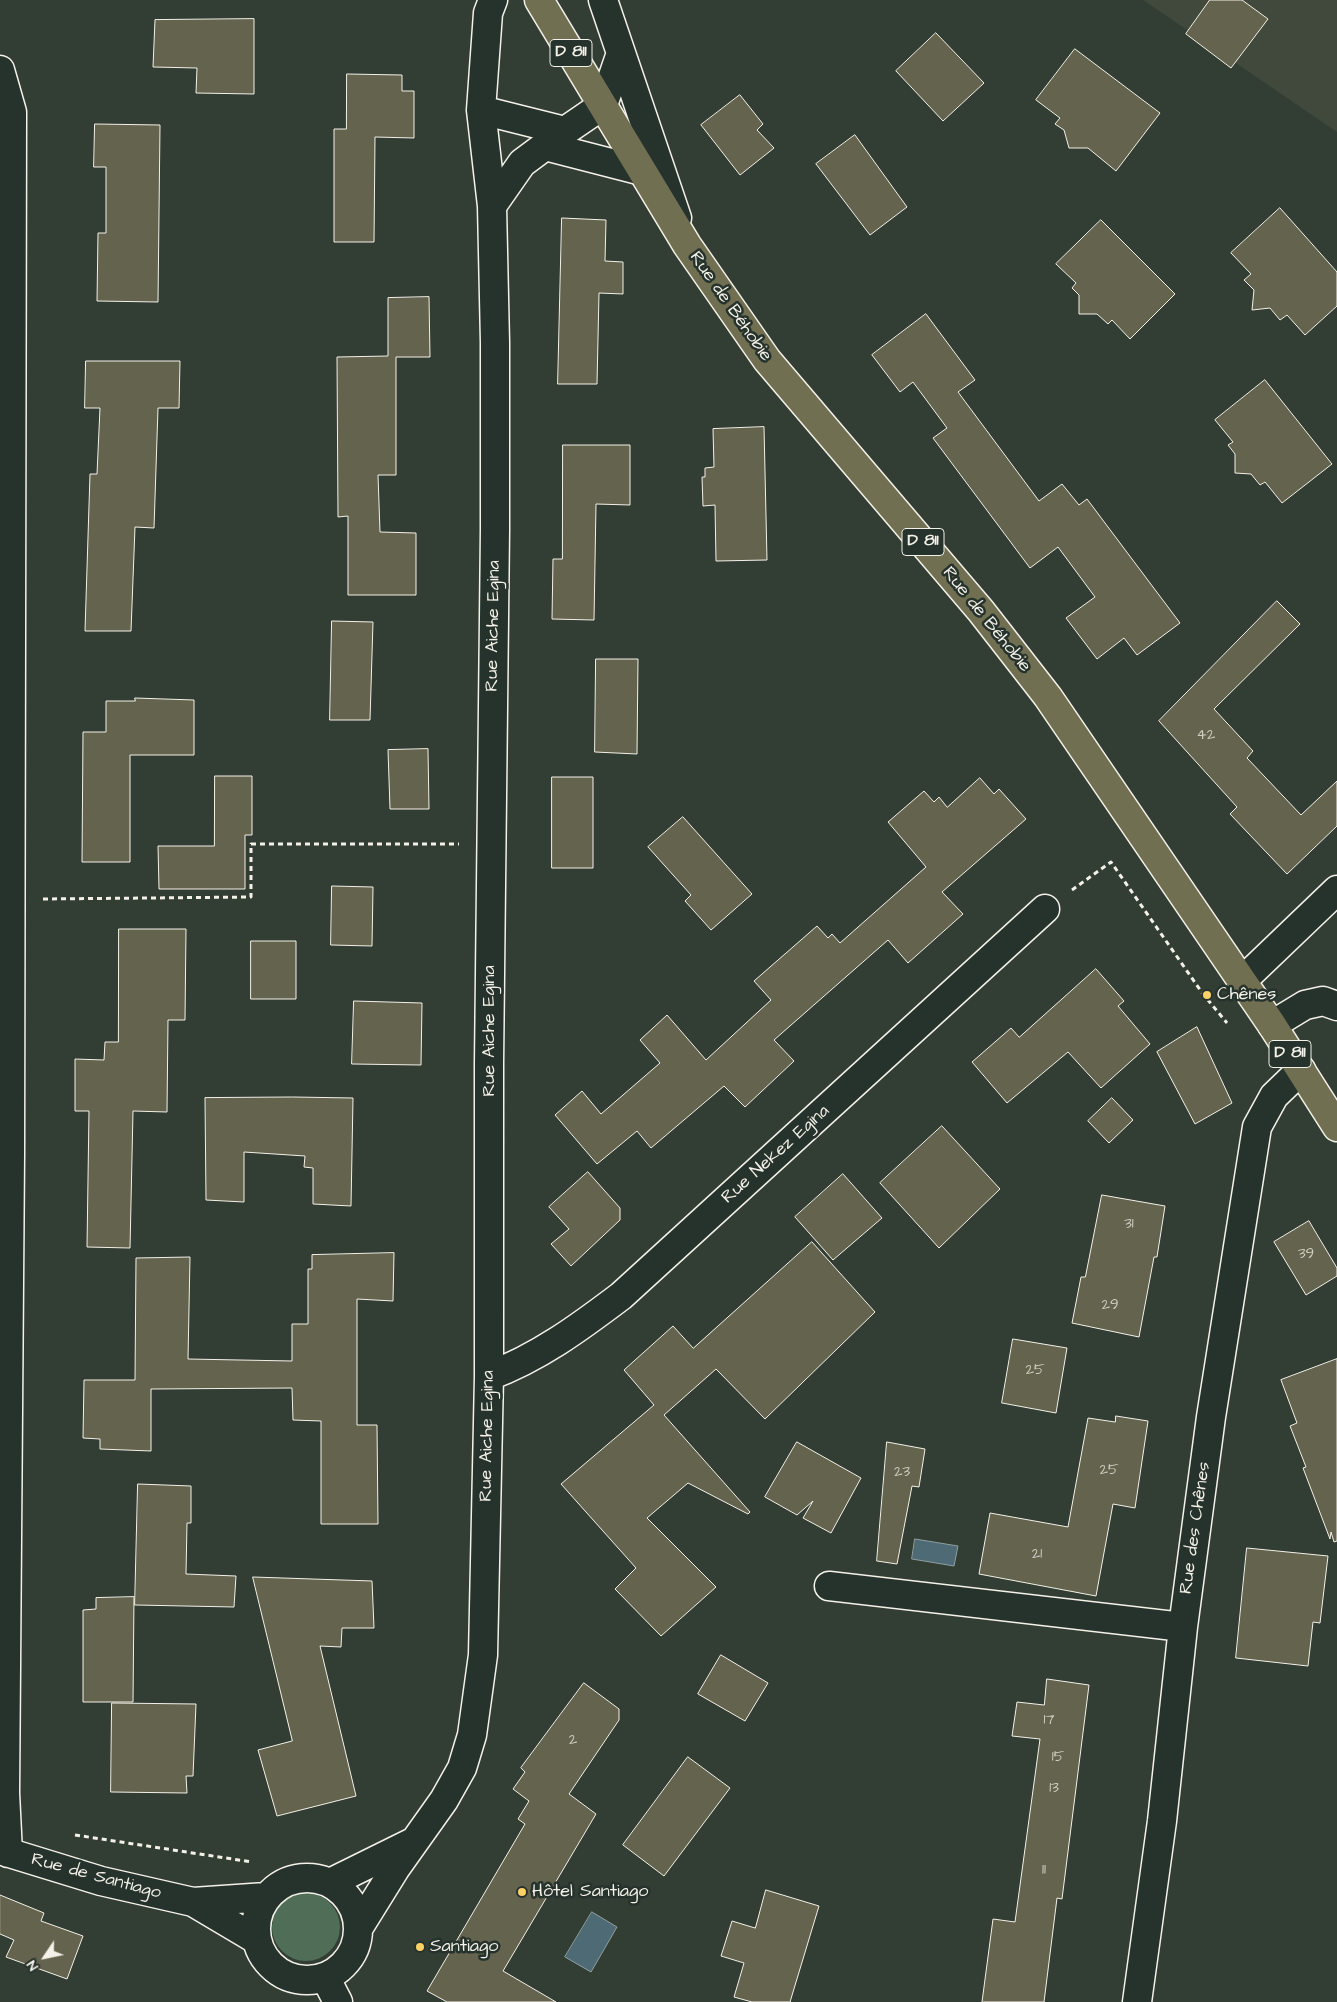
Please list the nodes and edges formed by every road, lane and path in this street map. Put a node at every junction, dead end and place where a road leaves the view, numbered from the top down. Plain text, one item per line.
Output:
1 (493, 0) edge
2 (539, 0) edge
3 (603, 0) edge
4 (621, 53) junction
5 (0, 70) edge
6 (603, 106) junction
7 (481, 110) junction
8 (555, 138) junction
9 (642, 171) junction
10 (492, 206) junction
11 (686, 245) junction
12 (491, 844) junction
13 (1337, 890) edge
14 (10, 899) junction
15 (1045, 909) joint
16 (1241, 982) junction
17 (1337, 1006) edge
18 (1228, 1024) dead end
19 (1272, 1026) junction
20 (1301, 1070) junction
21 (1337, 1127) edge
22 (489, 1376) junction
23 (829, 1586) dead end
24 (1183, 1627) junction
25 (66, 1834) dead end
26 (417, 1841) junction
27 (4, 1851) edge
28 (330, 1883) junction
29 (275, 1890) junction
30 (193, 1902) junction
31 (359, 1927) junction
32 (257, 1940) junction
33 (322, 1986) edge
34 (338, 2002) edge
35 (1137, 2002) edge

1 - 7 street, Rue Aiche Egina
2 - 6 main road, Rue de Béhobie / D 811
3 - 4 street
4 - 6 street
4 - 11 street
5 - 14 street
6 - 8 street
6 - 9 main road, Rue de Béhobie / D 811
7 - 8 street
7 - 10 street, Rue Aiche Egina
8 - 9 street
8 - 10 street
9 - 11 main road, Rue de Béhobie / D 811
10 - 12 street, Rue Aiche Egina
11 - 16 main road, Rue de Béhobie / D 811
12 - 14 path
12 - 22 street, Rue Aiche Egina
13 - 16 street
14 - 27 street
15 - 18 path
15 - 22 street, Rue Nekez Egina
16 - 19 main road, Rue de Béhobie / D 811
17 - 19 street
19 - 20 main road, Rue de Béhobie / D 811
20 - 21 main road, Rue de Béhobie / D 811
20 - 24 street, Rue des Chênes
22 - 26 street, Rue Aiche Egina
23 - 24 street
24 - 35 street, Rue des Chênes
25 - 29 path
26 - 28 street
26 - 31 street, Rue Aiche Egina
27 - 30 street, Rue de Santiago
28 - 29 street
28 - 31 street
29 - 30 street, Rue de Santiago
29 - 32 street
30 - 32 street, Rue de Santiago
31 - 33 street
32 - 33 street
33 - 34 street

